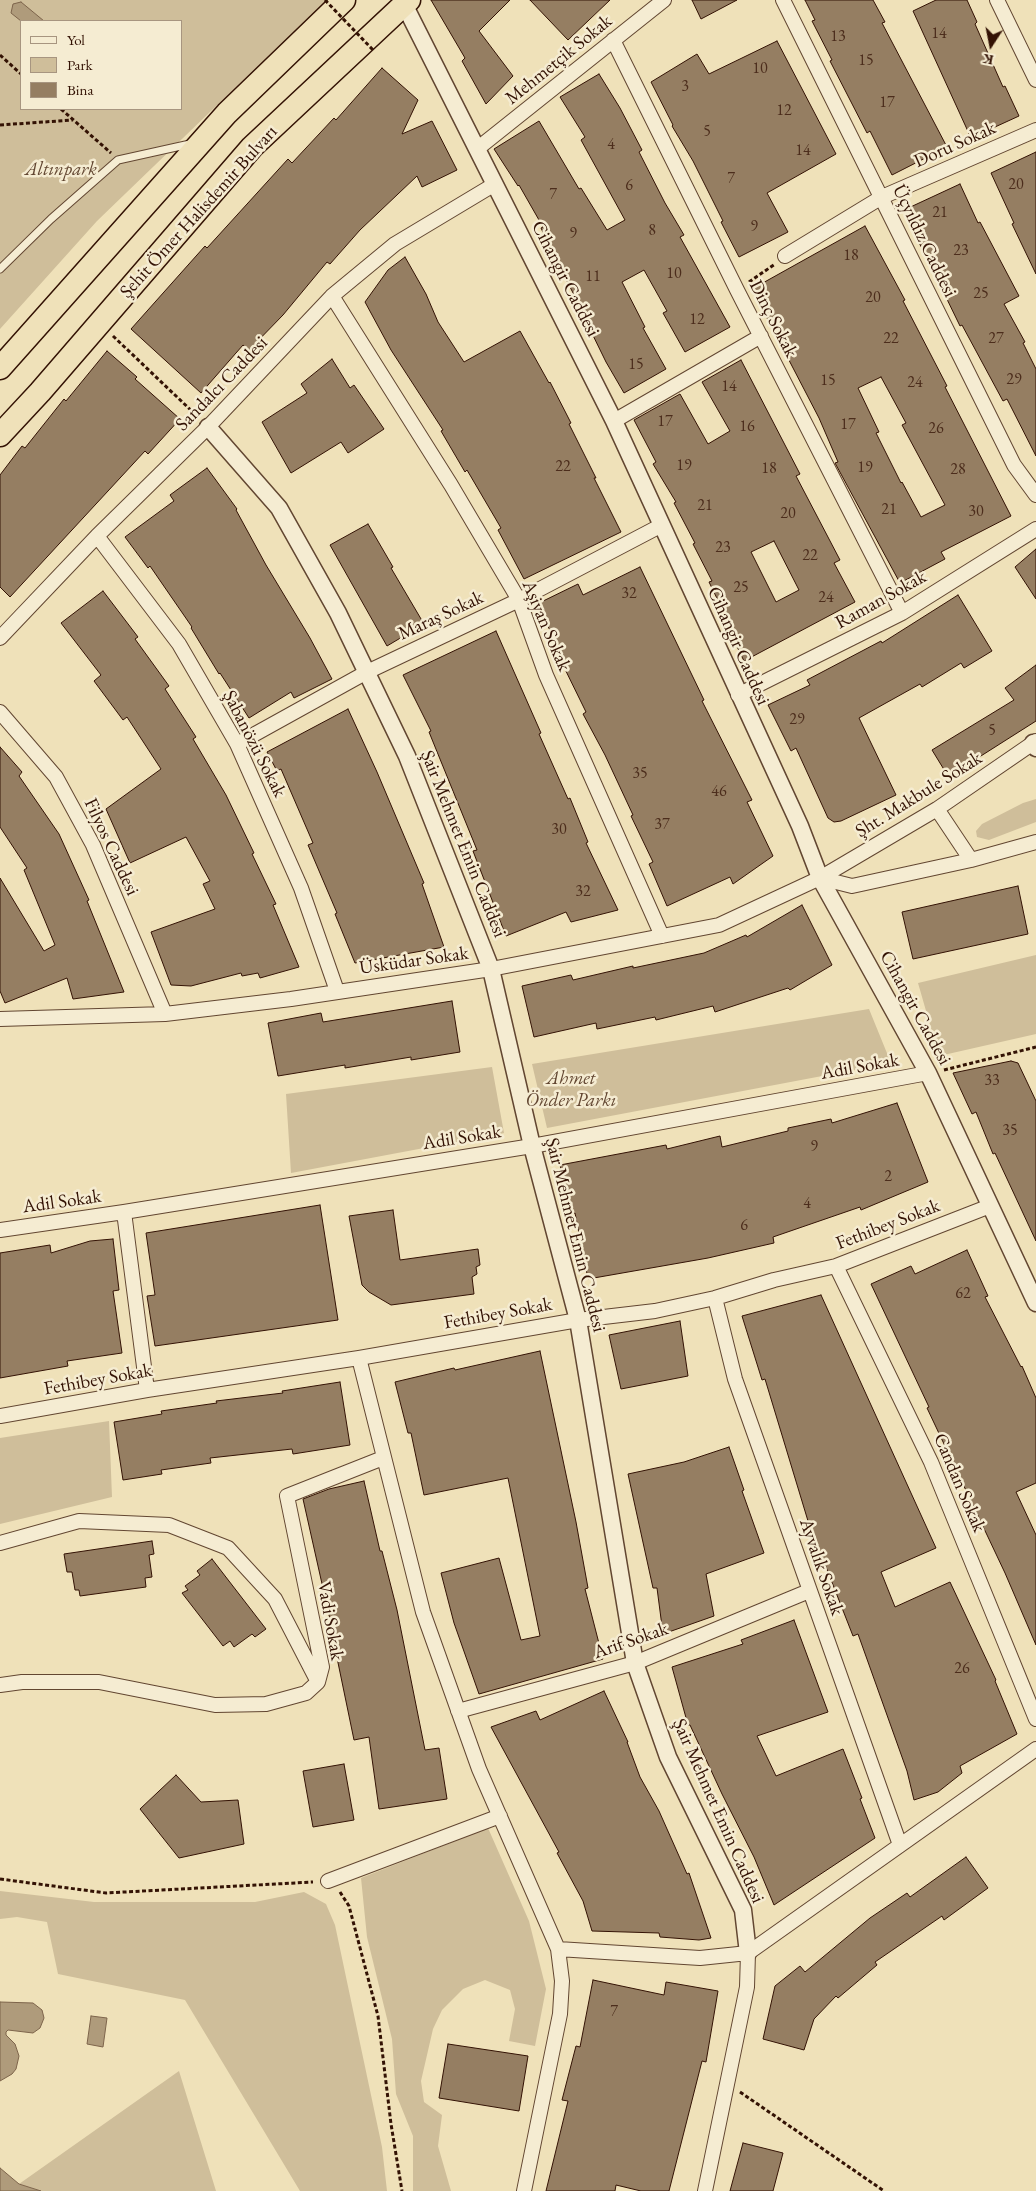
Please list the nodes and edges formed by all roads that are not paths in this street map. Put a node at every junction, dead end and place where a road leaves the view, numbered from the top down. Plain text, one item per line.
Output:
1 (344, 0) edge
2 (664, 0) edge
3 (784, 0) edge
4 (997, 0) edge
5 (407, 2) edge
6 (613, 40) junction
7 (1036, 80) edge
8 (1036, 130) edge
9 (203, 141) junction
10 (477, 149) junction
11 (495, 184) junction
12 (882, 197) junction
13 (786, 256) road end
14 (0, 269) edge
15 (332, 296) junction
16 (761, 336) junction
17 (0, 368) edge
18 (614, 421) junction
19 (208, 427) junction
20 (0, 436) edge
21 (1036, 495) edge
22 (662, 525) junction
23 (1036, 529) edge
24 (97, 536) junction
25 (519, 600) junction
26 (902, 613) junction
27 (0, 638) edge
28 (367, 672) junction
29 (738, 695) junction
30 (0, 712) edge
31 (238, 744) junction
32 (1035, 744) edge
33 (937, 809) junction
34 (1036, 842) edge
35 (971, 860) junction
36 (820, 878) junction
37 (662, 936) junction
38 (491, 969) junction
39 (337, 990) junction
40 (164, 1014) junction
41 (0, 1019) edge
42 (928, 1073) junction
43 (532, 1146) junction
44 (990, 1206) junction
45 (124, 1212) junction
46 (0, 1230) edge
47 (836, 1266) junction
48 (715, 1298) junction
49 (1036, 1303) edge
50 (578, 1320) junction
51 (359, 1358) junction
52 (147, 1390) junction
53 (0, 1416) edge
54 (384, 1458) junction
55 (0, 1543) edge
56 (809, 1591) junction
57 (635, 1663) junction
58 (318, 1682) junction
59 (0, 1685) edge
60 (458, 1711) junction
61 (1036, 1719) edge
62 (1036, 1749) edge
63 (500, 1816) junction
64 (900, 1845) junction
65 (328, 1881) road end
66 (558, 1949) junction
67 (748, 1953) junction
68 (524, 2191) edge
69 (705, 2191) edge

1 - 9 highway
2 - 6 street, Mehmetçik Sokak
3 - 12 street, Üçyıldız Caddesi
4 - 7 street
5 - 10 street, Cihangir Caddesi
5 - 20 highway, Şehit Ömer Halisdemir Bulvarı
6 - 10 street, Mehmetçik Sokak
6 - 16 street, Dinç Sokak
8 - 12 street, Doru Sokak
9 - 14 lane
9 - 17 highway
10 - 11 street, Cihangir Caddesi
11 - 15 street, Sandalcı Caddesi
11 - 18 street, Cihangir Caddesi
12 - 13 street, Doru Sokak
12 - 21 street, Üçyıldız Caddesi
15 - 19 street, Sandalcı Caddesi
15 - 25 street, Aşiyan Sokak
16 - 18 street
16 - 26 street, Dinç Sokak
18 - 22 street, Cihangir Caddesi
19 - 24 street, Sandalcı Caddesi
19 - 28 street, Şair Mehmet Emin Caddesi
22 - 25 street, Maraş Sokak
22 - 29 street, Cihangir Caddesi
23 - 26 street, Raman Sokak
24 - 27 street, Sandalcı Caddesi
24 - 31 street, Şabanözü Sokak
25 - 28 street, Maraş Sokak
25 - 37 street, Aşiyan Sokak
26 - 29 street, Raman Sokak
28 - 31 street, Maraş Sokak
28 - 38 street, Şair Mehmet Emin Caddesi
29 - 36 street, Cihangir Caddesi
30 - 40 street, Filyos Caddesi
31 - 39 street, Şabanözü Sokak
32 - 33 street, Şht. Makbule Sokak
33 - 35 street
33 - 36 street, Şht. Makbule Sokak
34 - 35 street
35 - 36 street
36 - 37 street, Üsküdar Sokak
36 - 42 street, Cihangir Caddesi
37 - 38 street, Üsküdar Sokak
38 - 39 street, Üsküdar Sokak
38 - 43 street, Şair Mehmet Emin Caddesi
39 - 40 street, Üsküdar Sokak
40 - 41 street, Üsküdar Sokak
42 - 43 street, Adil Sokak
42 - 44 street, Cihangir Caddesi
43 - 45 street, Adil Sokak
43 - 50 street, Şair Mehmet Emin Caddesi
44 - 47 street, Fethibey Sokak
44 - 49 street, Cihangir Caddesi
45 - 46 street, Adil Sokak
45 - 52 street
47 - 48 street, Fethibey Sokak
47 - 61 street, Candan Sokak
48 - 50 street, Fethibey Sokak
48 - 56 street, Ayvalık Sokak
50 - 51 street, Fethibey Sokak
50 - 57 street, Şair Mehmet Emin Caddesi
51 - 52 street, Fethibey Sokak
51 - 54 street
52 - 53 street, Fethibey Sokak
54 - 58 street, Vadi Sokak
54 - 60 street
55 - 58 street
56 - 57 street, Arif Sokak
56 - 64 street, Ayvalık Sokak
57 - 60 street, Arif Sokak
57 - 67 street, Şair Mehmet Emin Caddesi
58 - 59 street, Vadi Sokak
60 - 63 street
62 - 64 street
63 - 65 street
63 - 66 street
64 - 67 street
66 - 67 street
66 - 68 street
67 - 69 street

